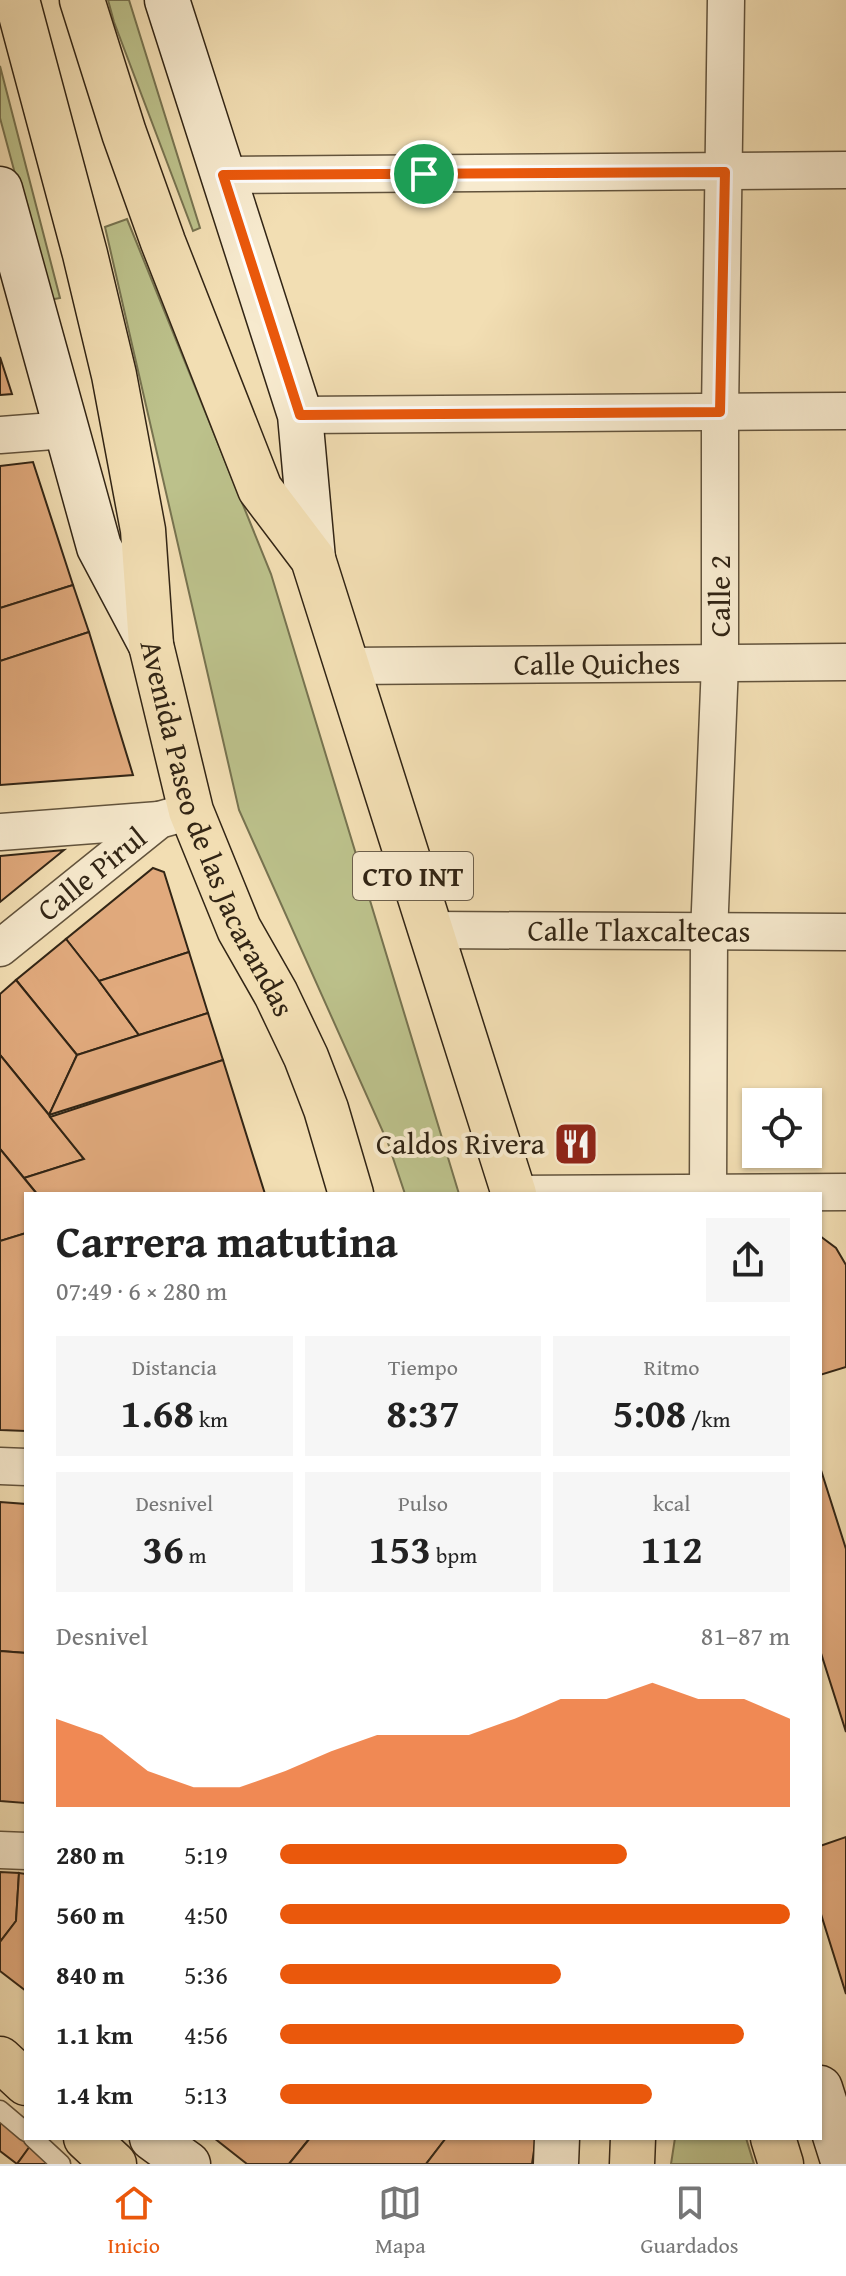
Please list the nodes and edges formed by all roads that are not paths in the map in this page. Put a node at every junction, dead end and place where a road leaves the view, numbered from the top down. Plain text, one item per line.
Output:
1 (17, 0) edge
2 (82, 0) edge
3 (167, 0) edge
4 (726, 0) edge
5 (846, 170) edge
6 (725, 172) junction
7 (223, 175) junction
8 (0, 189) edge
9 (846, 411) edge
10 (720, 412) junction
11 (300, 415) junction
12 (66, 430) junction
13 (0, 435) edge
14 (313, 559) junction
15 (151, 645) junction
16 (846, 662) edge
17 (720, 664) junction
18 (347, 666) junction
19 (175, 815) junction
20 (0, 832) edge
21 (431, 930) junction
22 (846, 932) edge
23 (709, 934) junction
24 (0, 948) edge
25 (350, 1192) edge
26 (513, 1192) edge
27 (708, 1192) edge
28 (846, 1192) edge
29 (0, 1466) edge
30 (24, 1467) edge
31 (0, 1850) edge
32 (24, 1851) edge
33 (0, 2058) edge
34 (24, 2066) edge
35 (24, 2081) edge
36 (822, 2094) edge
37 (0, 2110) edge
38 (24, 2130) edge
39 (35, 2140) edge
40 (88, 2140) edge
41 (155, 2140) edge
42 (557, 2140) edge
43 (633, 2140) edge
44 (774, 2140) edge
45 (61, 2164) edge
46 (114, 2164) edge
47 (188, 2164) edge
48 (556, 2164) edge
49 (632, 2164) edge
50 (781, 2164) edge
51 (844, 2164) edge

1 - 15 main road
2 - 14 main road, CTO INT
3 - 7 main road, CTO INT
4 - 6 street, Calle 2
5 - 6 street
6 - 7 street
6 - 10 street, Calle 2
7 - 11 main road, CTO INT
8 - 12 main road, Avenida Paseo de las Jacarandas
9 - 10 street
10 - 11 street
10 - 17 street, Calle 2
11 - 14 main road, CTO INT
12 - 13 street
12 - 15 main road, Avenida Paseo de las Jacarandas
14 - 18 main road, CTO INT
15 - 19 main road, Avenida Paseo de las Jacarandas
16 - 17 street, Calle Quiches
17 - 18 street, Calle Quiches
17 - 23 street, Calle 2
18 - 21 main road, CTO INT
19 - 20 street
19 - 24 street, Calle Pirul
19 - 25 main road, Avenida Paseo de las Jacarandas
21 - 23 street, Calle Tlaxcaltecas
21 - 26 main road, CTO INT
22 - 23 street, Calle Tlaxcaltecas
23 - 27 street, Calle 2
27 - 28 street
29 - 30 street
31 - 32 street
33 - 34 main road
33 - 35 main road
36 - 51 main road
37 - 38 lane
39 - 45 lane
40 - 46 main road
41 - 47 main road
42 - 48 main road
43 - 49 main road
44 - 50 main road

